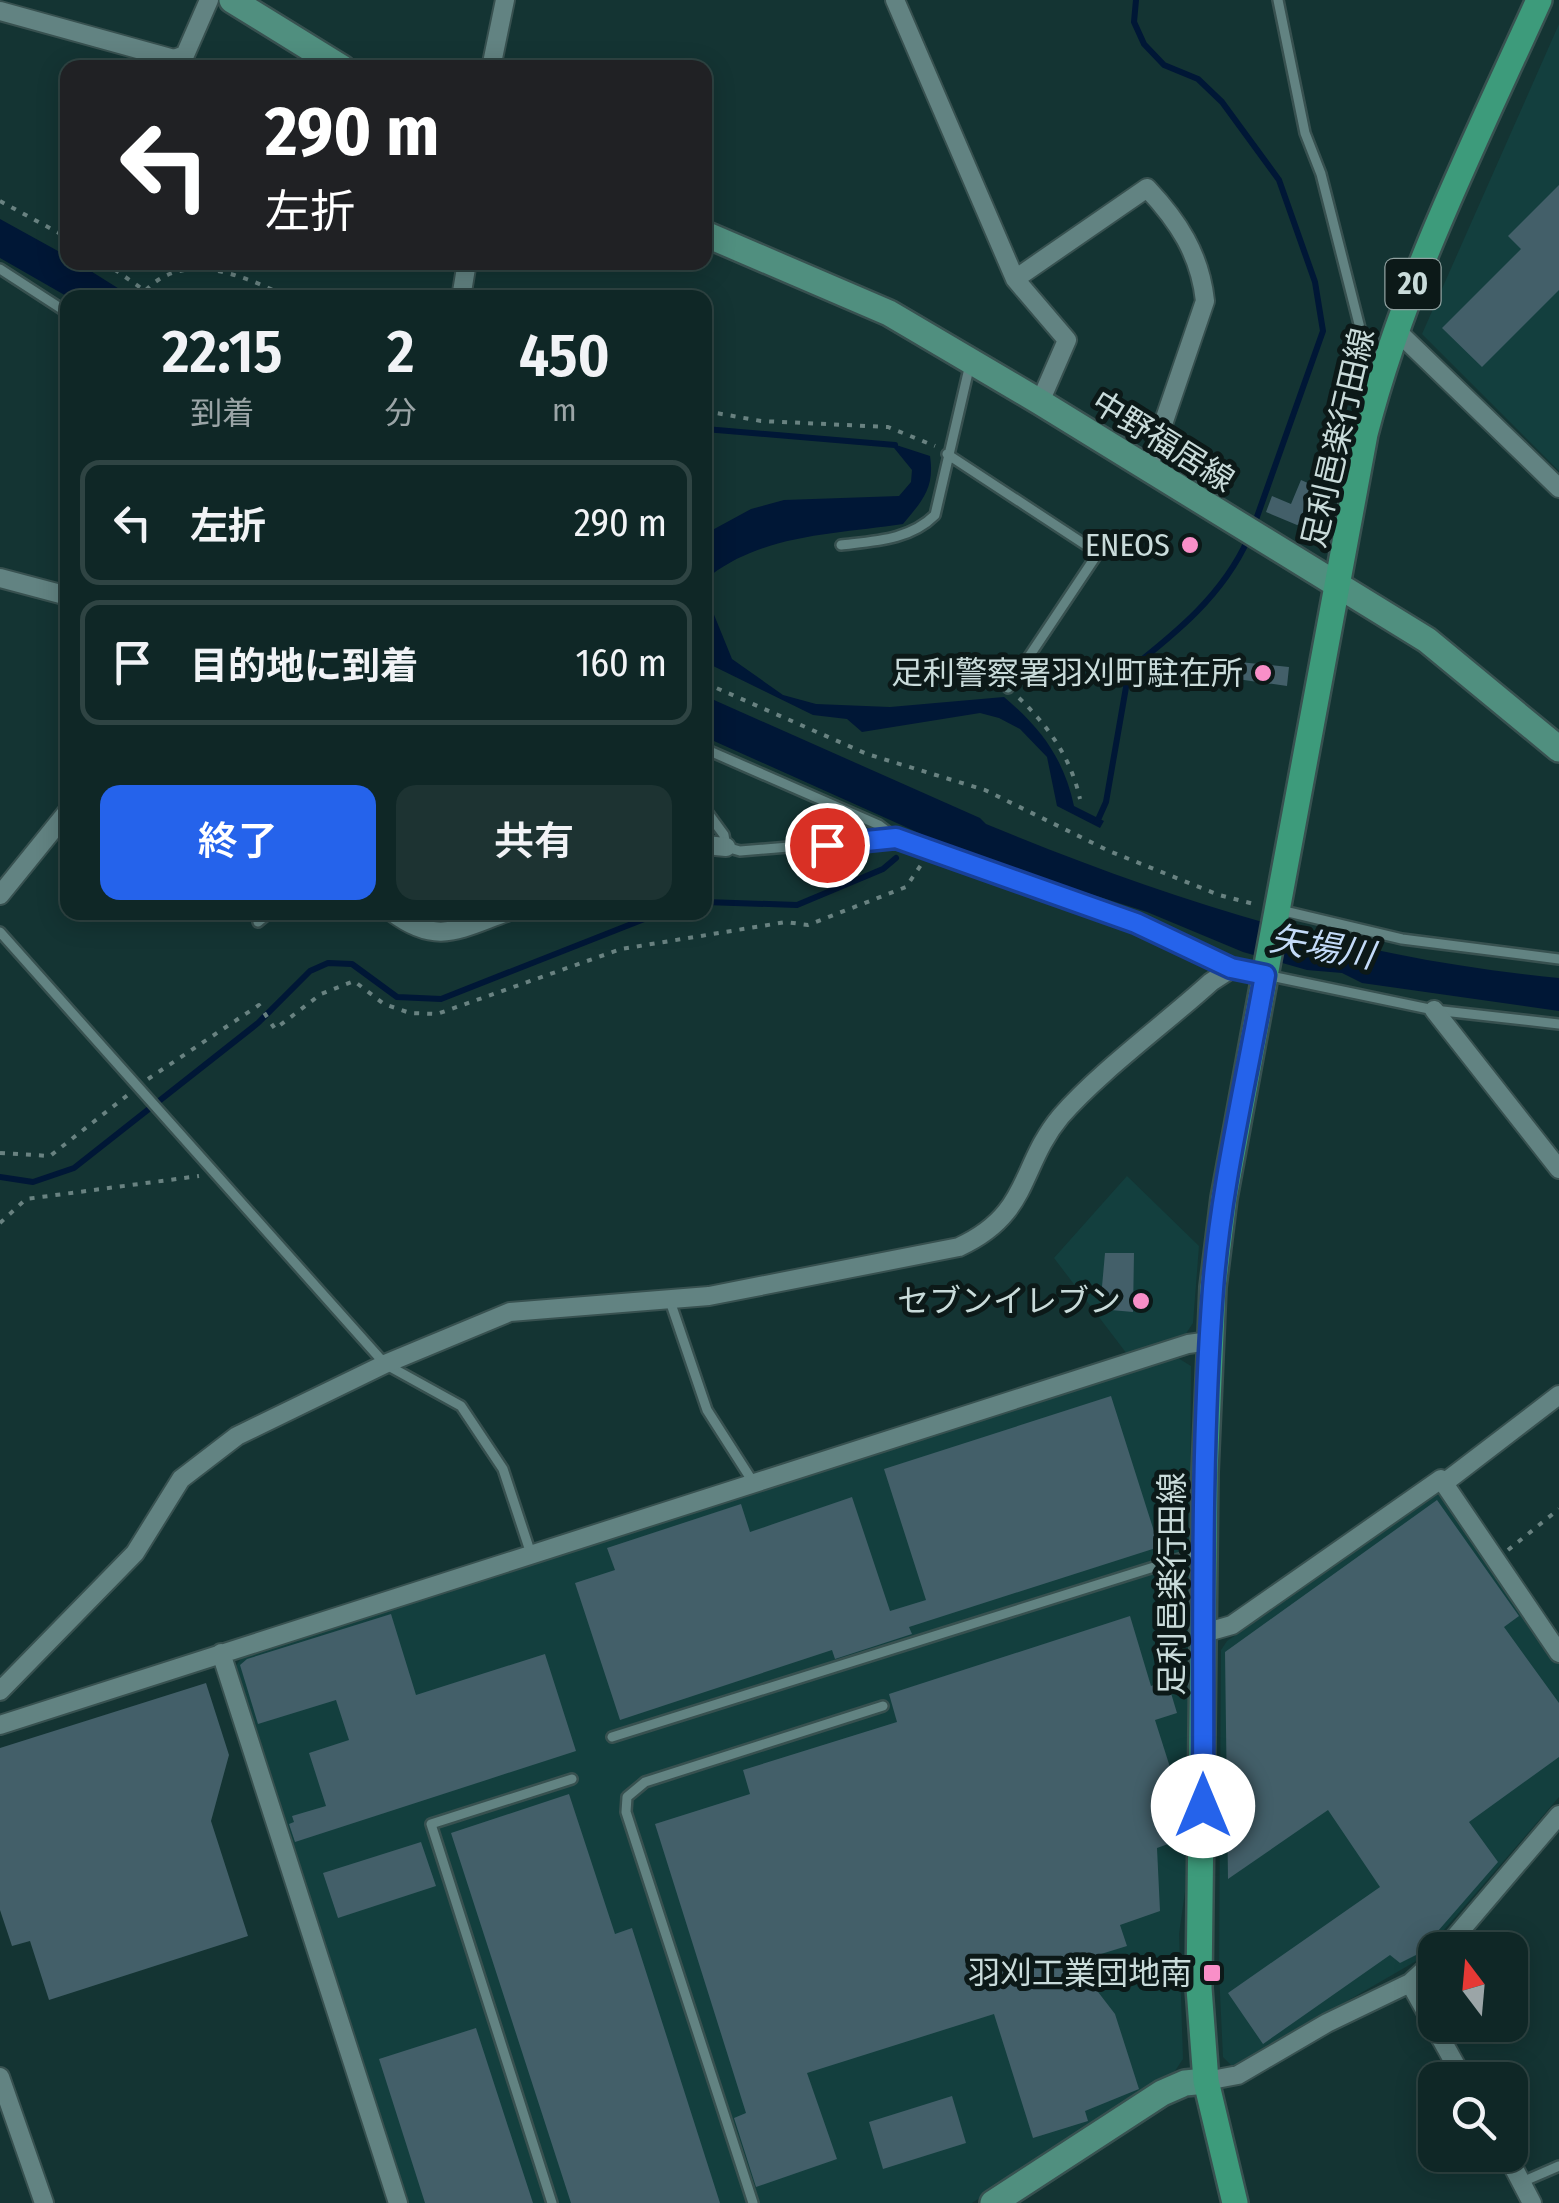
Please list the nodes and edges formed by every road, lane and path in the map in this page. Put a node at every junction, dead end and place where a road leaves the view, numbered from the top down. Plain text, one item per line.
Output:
1 (209, 0) edge
2 (232, 0) edge
3 (505, 0) edge
4 (895, 0) edge
5 (1278, 0) edge
6 (1539, 0) edge
7 (0, 11) edge
8 (329, 60) edge
9 (493, 60) edge
10 (0, 202) edge
11 (60, 234) edge
12 (712, 237) edge
13 (0, 269) edge
14 (116, 270) edge
15 (191, 270) edge
16 (202, 270) edge
17 (6, 277) edge
18 (1016, 279) junction
19 (146, 290) joint
20 (271, 290) edge
21 (60, 308) edge
22 (1396, 330) junction
23 (971, 361) junction
24 (1383, 364) junction
25 (1040, 402) junction
26 (712, 412) edge
27 (947, 454) junction
28 (1147, 471) junction
29 (1559, 488) edge
30 (841, 545) dead end
31 (0, 578) edge
32 (1338, 584) junction
33 (60, 594) edge
34 (712, 686) edge
35 (1008, 688) joint
36 (1559, 748) edge
37 (712, 752) edge
38 (1080, 799) dead end
39 (712, 819) edge
40 (60, 821) edge
41 (896, 838) junction
42 (712, 845) edge
43 (726, 846) junction
44 (930, 849) junction
45 (0, 895) edge
46 (1273, 910) junction
47 (260, 920) edge
48 (403, 920) edge
49 (481, 920) edge
50 (258, 922) dead end
51 (0, 932) edge
52 (1559, 959) edge
53 (1231, 968) junction
54 (1265, 971) junction
55 (1434, 1010) junction
56 (1559, 1024) edge
57 (144, 1086) junction
58 (130, 1092) dead end
59 (0, 1153) edge
60 (1559, 1169) edge
61 (223, 1180) junction
62 (0, 1223) edge
63 (669, 1298) junction
64 (1210, 1342) junction
65 (385, 1364) junction
66 (1559, 1395) edge
67 (753, 1482) junction
68 (1444, 1482) junction
69 (1559, 1509) edge
70 (532, 1554) junction
71 (1206, 1556) junction
72 (1496, 1560) junction
73 (1204, 1632) junction
74 (221, 1653) junction
75 (1559, 1653) edge
76 (0, 1692) edge
77 (883, 1706) dead end
78 (0, 1725) edge
79 (612, 1737) dead end
80 (572, 1779) dead end
81 (1559, 1815) edge
82 (1459, 1932) edge
83 (1418, 1976) edge
84 (1410, 1983) junction
85 (1454, 2062) edge
86 (1206, 2081) junction
87 (2, 2088) edge
88 (1559, 2166) edge
89 (1516, 2172) edge
90 (1522, 2182) junction
91 (44, 2203) edge
92 (398, 2203) edge
93 (552, 2203) edge
94 (754, 2203) edge
95 (993, 2203) edge
96 (1234, 2203) edge
97 (1532, 2203) edge

1 - 7 street
2 - 8 main road
3 - 9 street
4 - 18 street
5 - 24 lane
6 - 22 main road, 足利邑楽行田線 / 20
10 - 11 path
12 - 23 main road, 中野福居線
13 - 17 lane
14 - 19 path
15 - 19 path
16 - 20 path
17 - 21 lane
18 - 25 street
18 - 28 street
22 - 24 main road, 足利邑楽行田線 / 20
22 - 29 street
23 - 25 main road, 中野福居線
23 - 27 lane
24 - 32 main road, 足利邑楽行田線 / 20
25 - 28 main road, 中野福居線
26 - 27 path
27 - 30 lane
27 - 35 lane
28 - 32 main road, 中野福居線
31 - 33 street
32 - 36 main road, 中野福居線
32 - 46 main road, 足利邑楽行田線 / 20
34 - 46 path
35 - 38 path
37 - 41 lane
39 - 43 lane
40 - 45 street
41 - 43 lane
41 - 44 lane
42 - 43 street
44 - 53 lane
44 - 57 path
46 - 52 lane
46 - 54 main road, 20
47 - 50 lane
48 - 49 street
51 - 57 lane
53 - 54 street
53 - 63 street
54 - 55 lane
54 - 64 main road, 足利邑楽行田線 / 20
55 - 56 lane
55 - 60 street
57 - 61 lane
58 - 59 path
61 - 62 path
61 - 65 lane
63 - 65 street
63 - 67 lane
64 - 67 street
64 - 71 main road, 足利邑楽行田線 / 20
65 - 70 lane
65 - 76 street
66 - 68 street
67 - 70 street
68 - 72 street
68 - 73 street
69 - 72 path
70 - 74 street
71 - 73 main road, 足利邑楽行田線 / 20
71 - 79 lane
72 - 75 street
73 - 86 main road, 足利邑楽行田線 / 20
74 - 78 street
74 - 92 street
77 - 94 lane
80 - 93 lane
81 - 82 street
83 - 84 street
84 - 85 street
84 - 86 street
86 - 95 main road
86 - 96 main road, 足利邑楽行田線 / 20
87 - 91 street
88 - 90 lane
89 - 90 street
90 - 97 street

